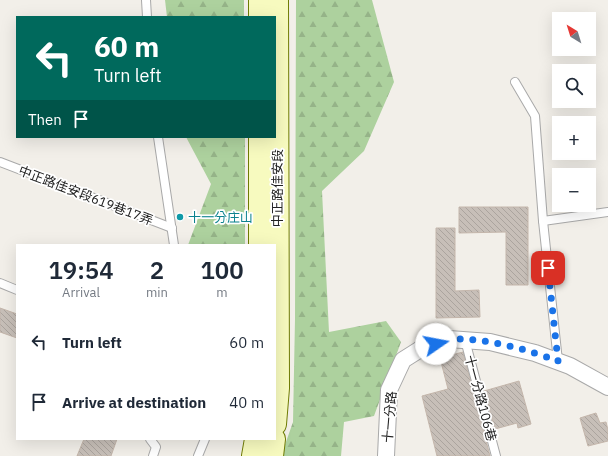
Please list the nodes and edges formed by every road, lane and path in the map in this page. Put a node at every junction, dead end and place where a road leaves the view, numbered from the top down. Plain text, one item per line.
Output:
1 (146, 0) edge
2 (260, 0) edge
3 (277, 0) edge
4 (147, 16) edge
5 (260, 16) edge
6 (515, 82) dead end
7 (158, 138) edge
8 (260, 138) edge
9 (0, 162) edge
10 (608, 212) edge
11 (543, 221) junction
12 (172, 228) junction
13 (174, 244) edge
14 (260, 244) edge
15 (0, 283) edge
16 (16, 290) edge
17 (465, 340) junction
18 (558, 361) junction
19 (608, 387) edge
20 (276, 412) edge
21 (151, 440) edge
22 (205, 440) edge
23 (256, 440) edge
24 (274, 440) edge
25 (153, 456) edge
26 (198, 456) edge
27 (253, 456) edge
28 (272, 456) edge
29 (386, 456) edge
30 (496, 456) edge

1 - 4 lane
2 - 5 main road
3 - 20 main road, 中正路佳安段
6 - 11 lane
7 - 12 lane
8 - 14 main road, 中正路佳安段
9 - 12 lane, 中正路佳安段619巷17弄
10 - 11 lane
11 - 18 lane
12 - 13 lane
15 - 16 lane
17 - 18 street, 十一分路
17 - 29 street, 十一分路
17 - 30 lane, 十一分路106巷
18 - 19 street, 十一分路
21 - 25 lane
22 - 26 lane
23 - 27 main road
24 - 28 main road

